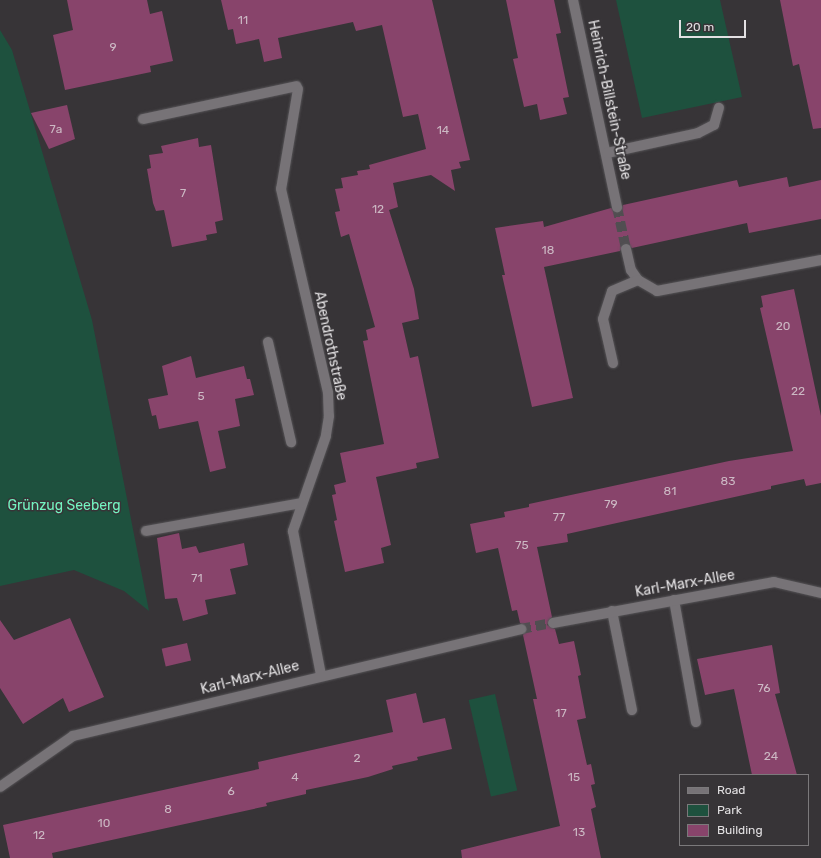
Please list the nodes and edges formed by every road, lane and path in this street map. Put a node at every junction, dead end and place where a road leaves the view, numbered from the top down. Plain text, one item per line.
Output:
1 (574, 0) edge
2 (719, 108) dead end
3 (143, 119) dead end
4 (607, 153) junction
5 (617, 207) tunnel mouth
6 (626, 250) tunnel mouth
7 (821, 260) edge
8 (638, 280) junction
9 (268, 342) dead end
10 (613, 363) dead end
11 (291, 442) dead end
12 (302, 503) junction
13 (146, 531) dead end
14 (821, 593) edge
15 (674, 600) junction
16 (612, 612) junction
17 (553, 623) tunnel mouth
18 (521, 629) tunnel mouth
19 (321, 675) junction
20 (632, 710) dead end
21 (696, 722) dead end
22 (0, 787) edge

1 - 4 street, Heinrich-Billstein-Straße
2 - 4 street
3 - 12 street, Abendrothstraße
4 - 5 street, Heinrich-Billstein-Straße
6 - 8 street
7 - 8 street
8 - 10 street
9 - 11 street
12 - 13 street
12 - 19 street, Abendrothstraße
14 - 15 street, Karl-Marx-Allee
15 - 16 street, Karl-Marx-Allee
15 - 21 street
16 - 17 street, Karl-Marx-Allee
16 - 20 street
18 - 19 street, Karl-Marx-Allee
19 - 22 street, Karl-Marx-Allee

